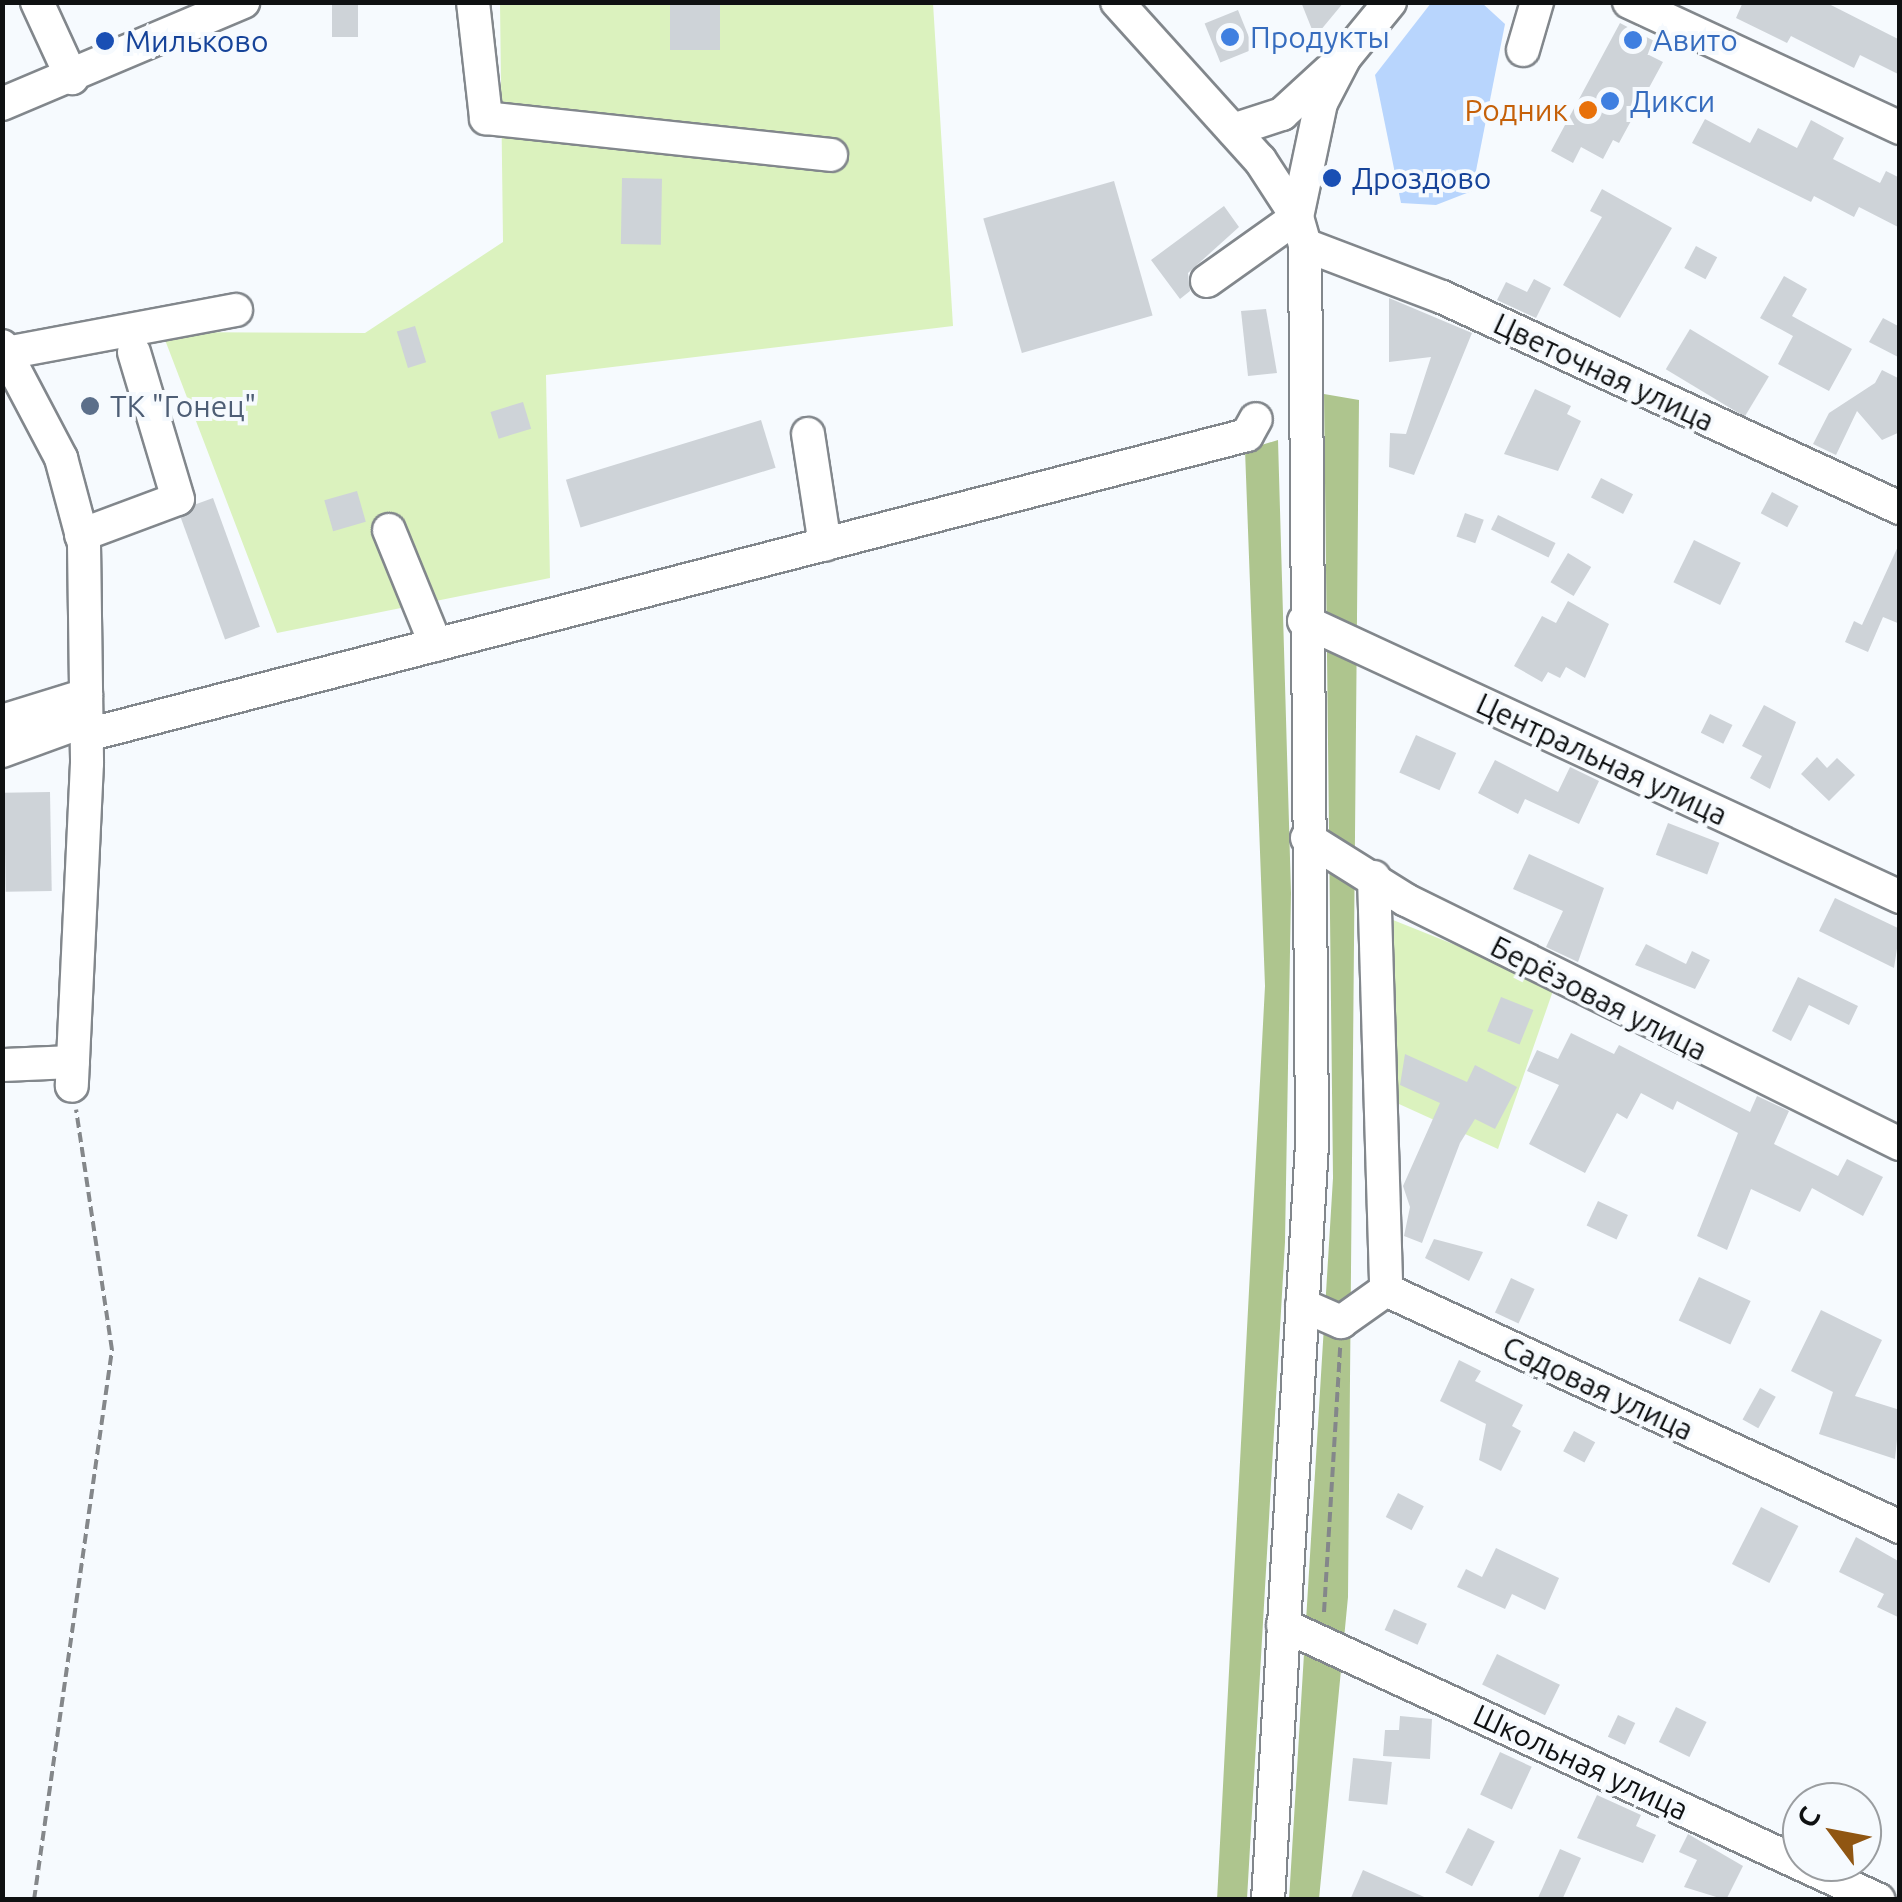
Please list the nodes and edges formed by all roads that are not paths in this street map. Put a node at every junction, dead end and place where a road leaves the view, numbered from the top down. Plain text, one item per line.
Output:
1 (37, 2) edge
2 (243, 2) edge
3 (474, 2) edge
4 (1116, 2) edge
5 (1390, 2) edge
6 (1536, 2) edge
7 (1629, 2) edge
8 (1523, 50) dead end
9 (1344, 57) junction
10 (72, 78) junction
11 (2, 104) edge
12 (1900, 128) edge
13 (1233, 130) junction
14 (831, 155) dead end
15 (1301, 231) junction
16 (1208, 281) dead end
17 (236, 310) dead end
18 (4, 348) edge
19 (134, 352) dead end
20 (1256, 419) dead end
21 (808, 434) dead end
22 (1900, 508) edge
23 (389, 530) dead end
24 (81, 535) junction
25 (825, 544) junction
26 (1304, 621) junction
27 (436, 645) junction
28 (86, 717) junction
29 (2, 722) edge
30 (2, 752) edge
31 (1307, 838) junction
32 (1374, 877) junction
33 (1900, 897) edge
34 (2, 1065) edge
35 (1900, 1144) edge
36 (1386, 1290) junction
37 (1302, 1305) junction
38 (1900, 1527) edge
39 (1284, 1626) junction
40 (1268, 1900) edge
41 (1879, 1900) edge

1 - 10 street
2 - 10 street
3 - 14 street
4 - 13 street
5 - 9 street
6 - 8 street
7 - 12 street
9 - 13 street
9 - 15 street
10 - 11 street
13 - 15 street
15 - 16 street
15 - 22 street, Цветочная улица
15 - 26 street
17 - 18 street
18 - 24 street
19 - 24 street
20 - 25 street
21 - 25 street
23 - 27 street
24 - 28 street
25 - 27 street
26 - 31 street
26 - 33 street, Центральная улица
27 - 28 street
28 - 29 street
28 - 30 street
28 - 34 street
31 - 32 street, Берёзовая улица
31 - 37 street
32 - 35 street, Берёзовая улица
32 - 36 street
36 - 37 street
36 - 38 street, Садовая улица
37 - 39 street
39 - 40 street
39 - 41 street, Школьная улица

